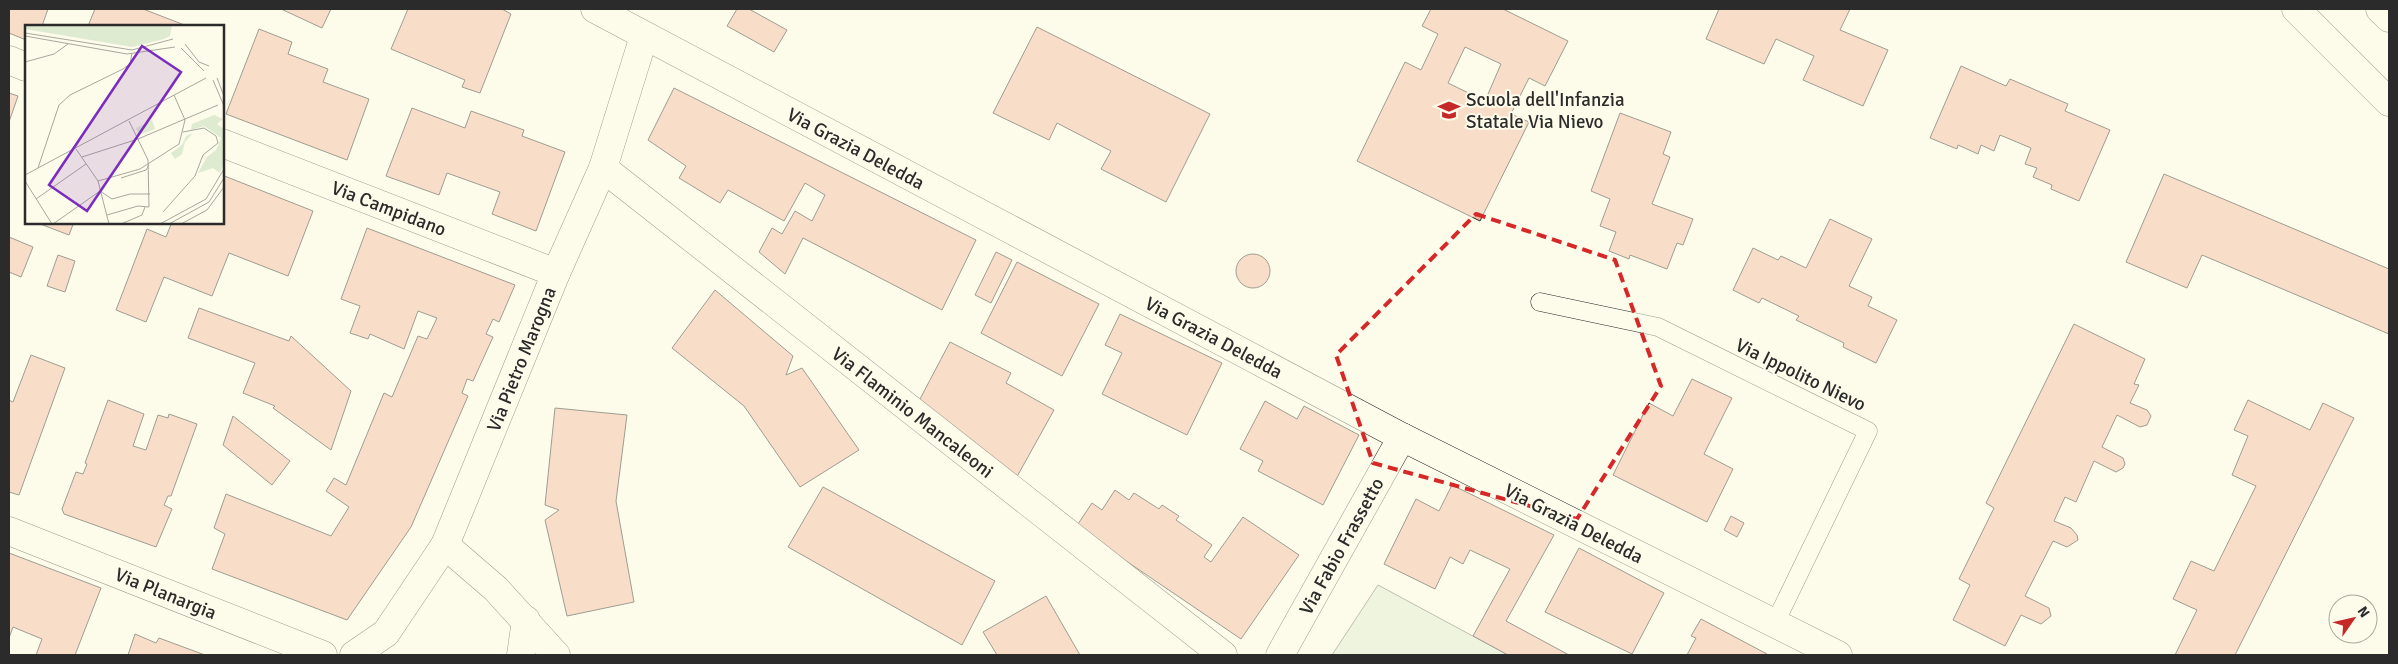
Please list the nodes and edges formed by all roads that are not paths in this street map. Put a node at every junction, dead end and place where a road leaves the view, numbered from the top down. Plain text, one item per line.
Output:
1 (595, 9) edge
2 (2296, 9) edge
3 (2380, 9) edge
4 (2389, 18) edge
5 (644, 36) junction
6 (9, 60) edge
7 (25, 67) edge
8 (2389, 102) edge
9 (224, 144) edge
10 (604, 168) junction
11 (556, 273) junction
12 (1540, 302) dead end
13 (1402, 437) junction
14 (9, 531) edge
15 (445, 545) junction
16 (526, 620) junction
17 (1775, 623) junction
18 (323, 655) edge
19 (354, 655) edge
20 (521, 655) edge
21 (556, 655) edge
22 (1222, 655) edge
23 (1280, 655) edge
24 (1838, 655) edge

1 - 5 street, Via Grazia Deledda
2 - 8 street
3 - 4 street
5 - 10 street, Via Pietro Marogna
5 - 13 street, Via Grazia Deledda
6 - 7 street
9 - 11 street, Via Campidano
10 - 11 street, Via Pietro Marogna
10 - 22 street, Via Flaminio Mancaleoni
11 - 15 street, Via Pietro Marogna
12 - 17 lane, Via Ippolito Nievo
13 - 17 street, Via Grazia Deledda
13 - 23 street, Via Fabio Frassetto
14 - 18 street, Via Planargia
15 - 16 street
15 - 19 street, Via Pietro Marogna
16 - 20 street
16 - 21 street
17 - 24 street, Via Grazia Deledda

